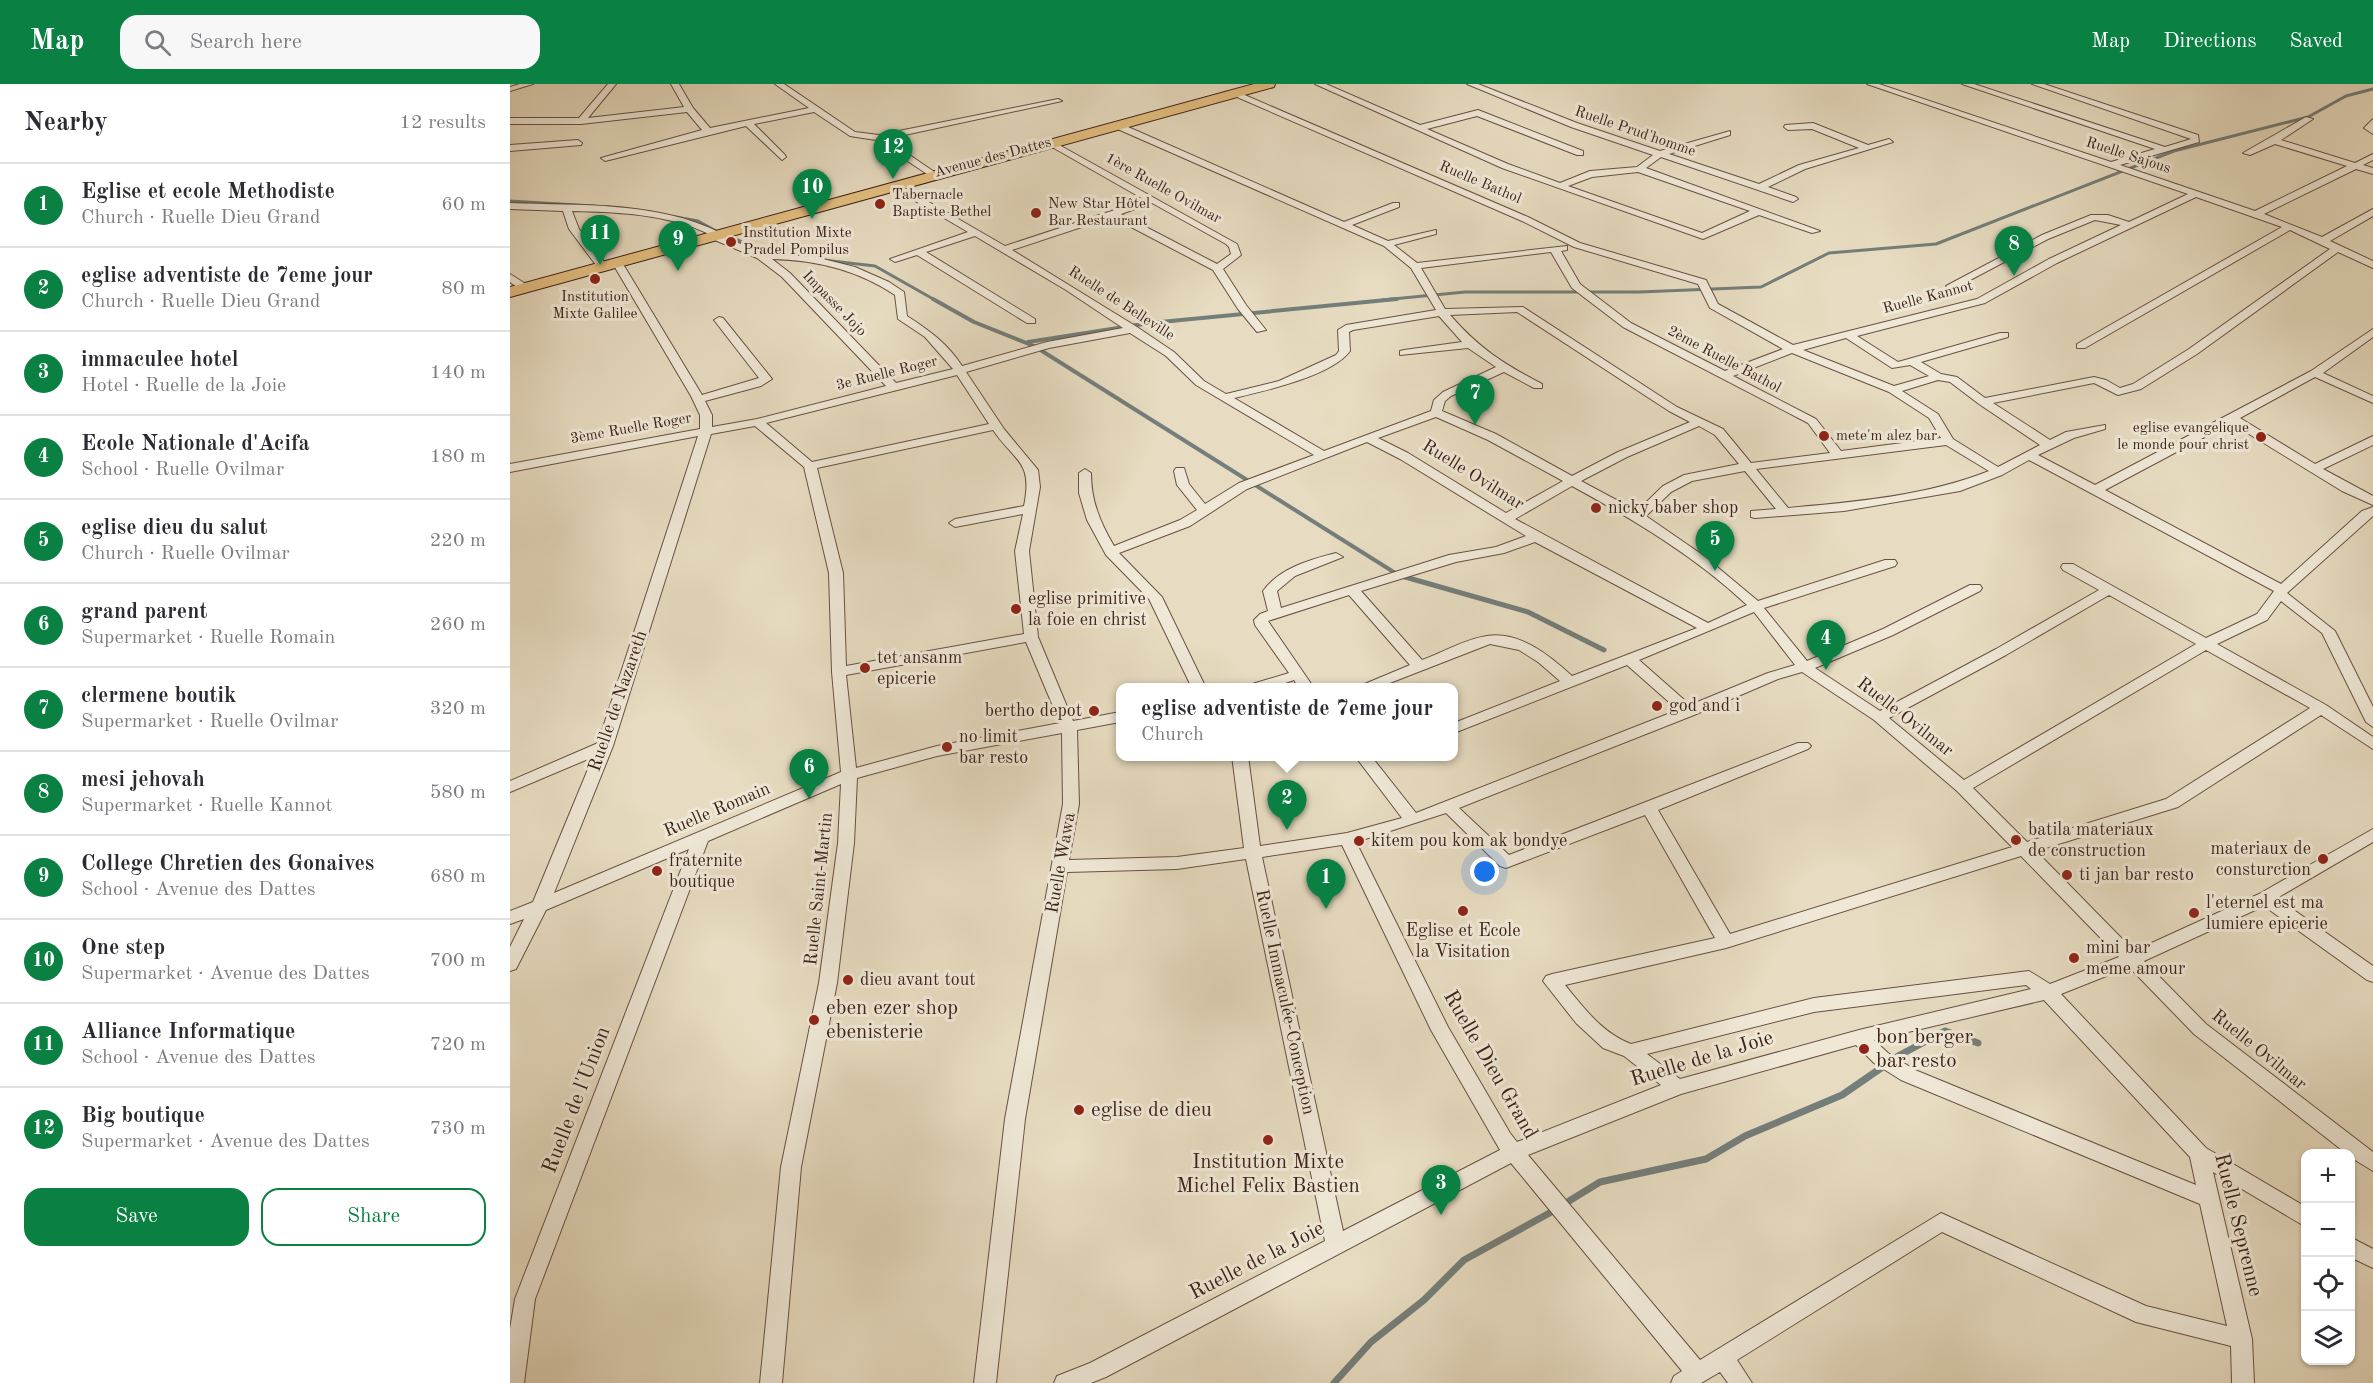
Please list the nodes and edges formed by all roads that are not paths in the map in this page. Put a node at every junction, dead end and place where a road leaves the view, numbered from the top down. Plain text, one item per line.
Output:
1 (529, 84) edge
2 (612, 84) edge
3 (675, 84) edge
4 (779, 84) edge
5 (1269, 84) edge
6 (1319, 84) edge
7 (1471, 84) edge
8 (1871, 84) edge
9 (1966, 84) edge
10 (2036, 84) edge
11 (510, 89) edge
12 (1234, 89) edge
13 (1058, 101) dead end
14 (689, 109) junction
15 (814, 109) junction
16 (2308, 119) dead end
17 (581, 121) junction
18 (510, 122) edge
19 (2373, 122) edge
20 (748, 123) junction
21 (1116, 125) junction
22 (1419, 128) junction
23 (1788, 128) dead end
24 (708, 131) junction
25 (2373, 131) edge
26 (1727, 133) dead end
27 (879, 138) junction
28 (2274, 141) junction
29 (1889, 142) dead end
30 (578, 143) dead end
31 (1049, 143) junction
32 (510, 148) edge
33 (1867, 148) junction
34 (2166, 150) junction
35 (1580, 153) dead end
36 (2247, 153) dead end
37 (1660, 154) junction
38 (782, 157) dead end
39 (2373, 157) edge
40 (605, 158) dead end
41 (2356, 165) junction
42 (2109, 166) junction
43 (1639, 169) junction
44 (2373, 171) edge
45 (933, 175) junction
46 (896, 186) junction
47 (1559, 186) junction
48 (1759, 188) junction
49 (2196, 194) junction
50 (1793, 199) dead end
51 (1153, 200) junction
52 (1396, 205) dead end
53 (510, 206) edge
54 (567, 209) junction
55 (1757, 212) junction
56 (2373, 212) edge
57 (1113, 214) junction
58 (2255, 215) junction
59 (2355, 222) junction
60 (1346, 224) junction
61 (2129, 225) junction
62 (2290, 226) junction
63 (2373, 228) edge
64 (1815, 231) dead end
65 (1433, 232) dead end
66 (975, 233) junction
67 (715, 235) junction
68 (2324, 240) junction
69 (1388, 244) junction
70 (1577, 245) junction
71 (2339, 247) junction
72 (1004, 249) junction
73 (1555, 250) junction
74 (919, 252) junction
75 (760, 256) junction
76 (895, 259) dead end
77 (2373, 265) edge
78 (610, 266) junction
79 (1415, 266) junction
80 (1217, 268) junction
81 (510, 276) edge
82 (1951, 286) dead end
83 (517, 290) edge
84 (1442, 312) junction
85 (719, 320) dead end
86 (1031, 321) dead end
87 (1131, 327) junction
88 (1261, 330) dead end
89 (2373, 332) edge
90 (1847, 334) junction
91 (2004, 335) dead end
92 (1470, 344) junction
93 (2081, 346) dead end
94 (1792, 349) junction
95 (1404, 353) dead end
96 (1912, 362) junction
97 (1504, 368) junction
98 (961, 370) junction
99 (2315, 373) junction
100 (1723, 376) junction
101 (1938, 377) junction
102 (1538, 386) dead end
103 (894, 388) junction
104 (1893, 390) junction
105 (1226, 397) junction
106 (699, 399) junction
107 (2373, 400) edge
108 (1983, 402) junction
109 (1436, 413) junction
110 (2233, 419) junction
111 (757, 422) junction
112 (1697, 423) junction
113 (996, 426) junction
114 (2101, 427) dead end
115 (706, 431) junction
116 (1368, 438) junction
117 (2373, 440) edge
118 (1947, 441) junction
119 (2049, 445) junction
120 (1838, 454) junction
121 (1323, 455) junction
122 (2029, 455) junction
123 (810, 466) junction
124 (1745, 467) junction
125 (510, 468) edge
126 (2314, 468) junction
127 (1180, 471) dead end
128 (1998, 472) junction
129 (1085, 473) dead end
130 (1569, 480) junction
131 (2094, 491) junction
132 (2373, 501) edge
133 (1028, 509) junction
134 (1204, 511) junction
135 (2373, 511) edge
136 (1785, 512) junction
137 (1755, 514) dead end
138 (1638, 517) junction
139 (1506, 519) junction
140 (955, 523) dead end
141 (1536, 537) junction
142 (1111, 552) junction
143 (1336, 557) dead end
144 (1890, 563) dead end
145 (2068, 567) dead end
146 (1975, 588) dead end
147 (1352, 590) junction
148 (2107, 591) junction
149 (2281, 592) junction
150 (1756, 606) junction
151 (1276, 614) junction
152 (1708, 628) junction
153 (1030, 637) junction
154 (2206, 644) junction
155 (1630, 660) junction
156 (1419, 666) junction
157 (1804, 667) junction
158 (839, 672) junction
159 (1297, 675) junction
160 (1196, 683) edge
161 (1268, 683) edge
162 (1304, 683) edge
163 (1373, 683) edge
164 (1571, 684) junction
165 (2321, 708) junction
166 (1689, 712) junction
167 (1879, 717) junction
168 (1116, 718) edge
169 (2373, 722) edge
170 (1458, 726) edge
171 (1069, 728) junction
172 (2373, 744) edge
173 (605, 746) junction
174 (1803, 746) dead end
175 (1241, 761) edge
176 (1370, 761) edge
177 (849, 775) junction
178 (510, 787) edge
179 (1963, 787) junction
180 (1449, 807) junction
181 (1649, 808) junction
182 (1413, 820) junction
183 (2373, 835) edge
184 (701, 838) junction
185 (1347, 839) junction
186 (2025, 850) junction
187 (1253, 851) junction
188 (1060, 866) junction
189 (2265, 898) junction
190 (542, 904) junction
191 (510, 918) edge
192 (1726, 942) junction
193 (2134, 958) junction
194 (510, 964) edge
195 (2373, 975) edge
196 (2049, 992) junction
197 (1859, 1037) junction
198 (1630, 1051) junction
199 (1677, 1087) junction
200 (1514, 1152) junction
201 (2199, 1154) junction
202 (2373, 1163) edge
203 (2209, 1199) junction
204 (2301, 1215) edge
205 (1336, 1246) junction
206 (2355, 1249) edge
207 (2373, 1259) edge
208 (2241, 1339) junction
209 (1724, 1360) junction
210 (1690, 1378) edge
211 (513, 1383) edge
212 (771, 1383) edge
213 (985, 1383) edge
214 (1065, 1383) edge
215 (1741, 1383) edge
216 (2243, 1383) edge

1 - 11 street
2 - 17 street
3 - 14 street
4 - 15 street
5 - 12 main road, Avenue des Dattes
6 - 22 street
7 - 37 street, Ruelle Prud'homme
8 - 42 street, Ruelle Sajous
9 - 34 street
10 - 34 street
12 - 21 main road, Avenue des Dattes
12 - 70 street, Ruelle Bathol
13 - 27 street
14 - 17 street
14 - 24 street
15 - 20 street
15 - 27 street
16 - 28 street
17 - 18 street
19 - 25 street
20 - 24 street
20 - 38 street
21 - 31 main road, Avenue des Dattes
21 - 60 street
22 - 35 street
22 - 47 street
23 - 33 street
24 - 40 street
26 - 37 street
27 - 45 street
28 - 36 street
28 - 41 street
29 - 33 street
30 - 32 street
31 - 45 main road, Avenue des Dattes
31 - 51 street, 1ère Ruelle Ovilmar
33 - 48 street
34 - 42 street
37 - 43 street
37 - 48 street, Ruelle Prud'homme
39 - 41 street
41 - 44 street
41 - 58 street
42 - 49 street, Ruelle Sajous
43 - 47 street
43 - 55 street
45 - 46 main road, Avenue des Dattes
46 - 66 street, Ruelle de Belleville
46 - 67 main road, Avenue des Dattes
47 - 55 street
48 - 50 street, Ruelle Prud'homme
49 - 58 street, Ruelle Sajous
49 - 61 street, Ruelle Kannot
51 - 57 street
51 - 80 street, 1ère Ruelle Ovilmar
52 - 60 street
53 - 54 street, Impasse Jojo
54 - 67 street, Impasse Jojo
54 - 78 street
55 - 64 street
56 - 59 street
57 - 72 street
57 - 80 street
58 - 62 street, Ruelle Sajous
59 - 63 street
59 - 68 street
60 - 69 street
61 - 82 street
61 - 90 street, Ruelle Kannot
62 - 68 street, Ruelle Sajous
62 - 93 street
65 - 69 street
66 - 72 street, Ruelle de Belleville
66 - 74 street
67 - 75 street, Impasse Jojo
67 - 78 main road, Avenue des Dattes
68 - 71 street, Ruelle Sajous
69 - 79 street
70 - 73 street
70 - 94 street, Ruelle Bathol
71 - 77 street, Ruelle Sajous
71 - 108 street
72 - 87 street, Ruelle de Belleville
73 - 79 street
73 - 100 street, 2ème Ruelle Bathol
74 - 76 street
74 - 86 street
75 - 98 street, Ruelle Wawa
75 - 103 street, Impasse Jojo
78 - 83 main road, Avenue des Dattes
78 - 106 street
79 - 84 street
80 - 88 street
81 - 83 street
84 - 92 street
84 - 105 street
84 - 112 street
85 - 106 street
87 - 98 street, 3e Ruelle Roger
87 - 105 street, Ruelle de Belleville
89 - 99 street
90 - 94 street, Ruelle Kannot
90 - 96 street
91 - 96 street
92 - 95 street
92 - 97 street
94 - 100 street, Ruelle Kannot
94 - 104 street
96 - 101 street
97 - 102 street
97 - 109 street, Ruelle Ovilmar
98 - 103 street, 3e Ruelle Roger
98 - 113 street, Ruelle Wawa
99 - 107 street
99 - 110 street
100 - 120 street, 2ème Ruelle Bathol
101 - 104 street
101 - 108 street
103 - 111 street, 3e Ruelle Roger
104 - 118 street
105 - 121 street, Ruelle de Belleville
106 - 115 street
108 - 119 street
109 - 116 street, Ruelle Ovilmar
109 - 130 street, Ruelle Ovilmar
110 - 126 street
110 - 131 street
111 - 115 street, 3ème Ruelle Roger
111 - 123 street
112 - 124 street
112 - 130 street
113 - 123 street
113 - 133 street, Ruelle Wawa
114 - 119 street
115 - 125 street, 3ème Ruelle Roger
115 - 173 street, Ruelle de Nazareth
116 - 121 street
116 - 139 street, Ruelle Ovilmar
117 - 126 street
118 - 120 street
118 - 128 street
119 - 122 street
120 - 124 street
121 - 134 street
122 - 128 street
122 - 131 street
123 - 158 street, Ruelle Saint-Martin
124 - 136 street
124 - 138 street
126 - 132 street
127 - 134 street
128 - 136 street
129 - 142 street
130 - 138 street, Ruelle Ovilmar
130 - 139 street
131 - 149 street
133 - 140 street
133 - 153 street, Ruelle Wawa
134 - 142 street
135 - 149 street
136 - 137 street
138 - 150 street, Ruelle Ovilmar
139 - 141 street, Ruelle Ovilmar
141 - 147 street
141 - 152 street, Ruelle Ovilmar
142 - 160 street
143 - 151 street
144 - 150 street
145 - 148 street
146 - 157 street
147 - 151 street
147 - 156 street
148 - 154 street
148 - 167 street
149 - 154 street
149 - 169 street
150 - 152 street
150 - 157 street, Ruelle Ovilmar
151 - 159 street
152 - 155 street
153 - 158 street
153 - 171 street, Ruelle Wawa
154 - 165 street
154 - 179 street
155 - 164 street
155 - 166 street
156 - 163 street
156 - 164 street
157 - 166 street
157 - 167 street, Ruelle Ovilmar
158 - 177 street, Ruelle Saint-Martin
159 - 161 street
159 - 162 street
164 - 170 street
165 - 172 street
165 - 186 street
166 - 180 street
167 - 179 street, Ruelle Ovilmar
168 - 171 street, Ruelle Romain
171 - 177 street, Ruelle Romain
171 - 188 street, Ruelle Wawa
173 - 178 street
173 - 190 street, Ruelle de Nazareth
174 - 181 street
175 - 187 street, Ruelle Immaculée-Conception
176 - 182 street
177 - 184 street, Ruelle Romain
177 - 212 street, Ruelle Saint-Martin
179 - 186 street, Ruelle Ovilmar
180 - 181 street
180 - 182 street
181 - 192 street
182 - 185 street
183 - 189 street, Ruelle de la Joie
184 - 190 street, Ruelle Romain
184 - 211 street, Ruelle de l'Union
185 - 187 street
185 - 200 street, Ruelle Dieu Grand
186 - 192 street
186 - 193 street, Ruelle Ovilmar
187 - 188 street
187 - 205 street, Ruelle Immaculée-Conception
188 - 213 street, Ruelle Wawa
189 - 193 street, Ruelle de la Joie
189 - 195 street
190 - 191 street, Ruelle Romain
190 - 194 street, Ruelle de Nazareth
192 - 198 street
193 - 196 street, Ruelle de la Joie
193 - 202 street, Ruelle Ovilmar
196 - 197 street, Ruelle de la Joie
196 - 198 street, Ruelle Seprenne
196 - 201 street, Ruelle Seprenne
197 - 199 street, Ruelle de la Joie
197 - 203 street
198 - 199 street
199 - 200 street, Ruelle de la Joie
200 - 205 street, Ruelle de la Joie
200 - 210 street, Ruelle Dieu Grand
201 - 203 street, Ruelle Seprenne
201 - 204 street
203 - 208 street, Ruelle Seprenne
205 - 214 street, Ruelle de la Joie
206 - 207 street
208 - 209 street
208 - 216 street, Ruelle Seprenne
209 - 210 street
209 - 215 street

